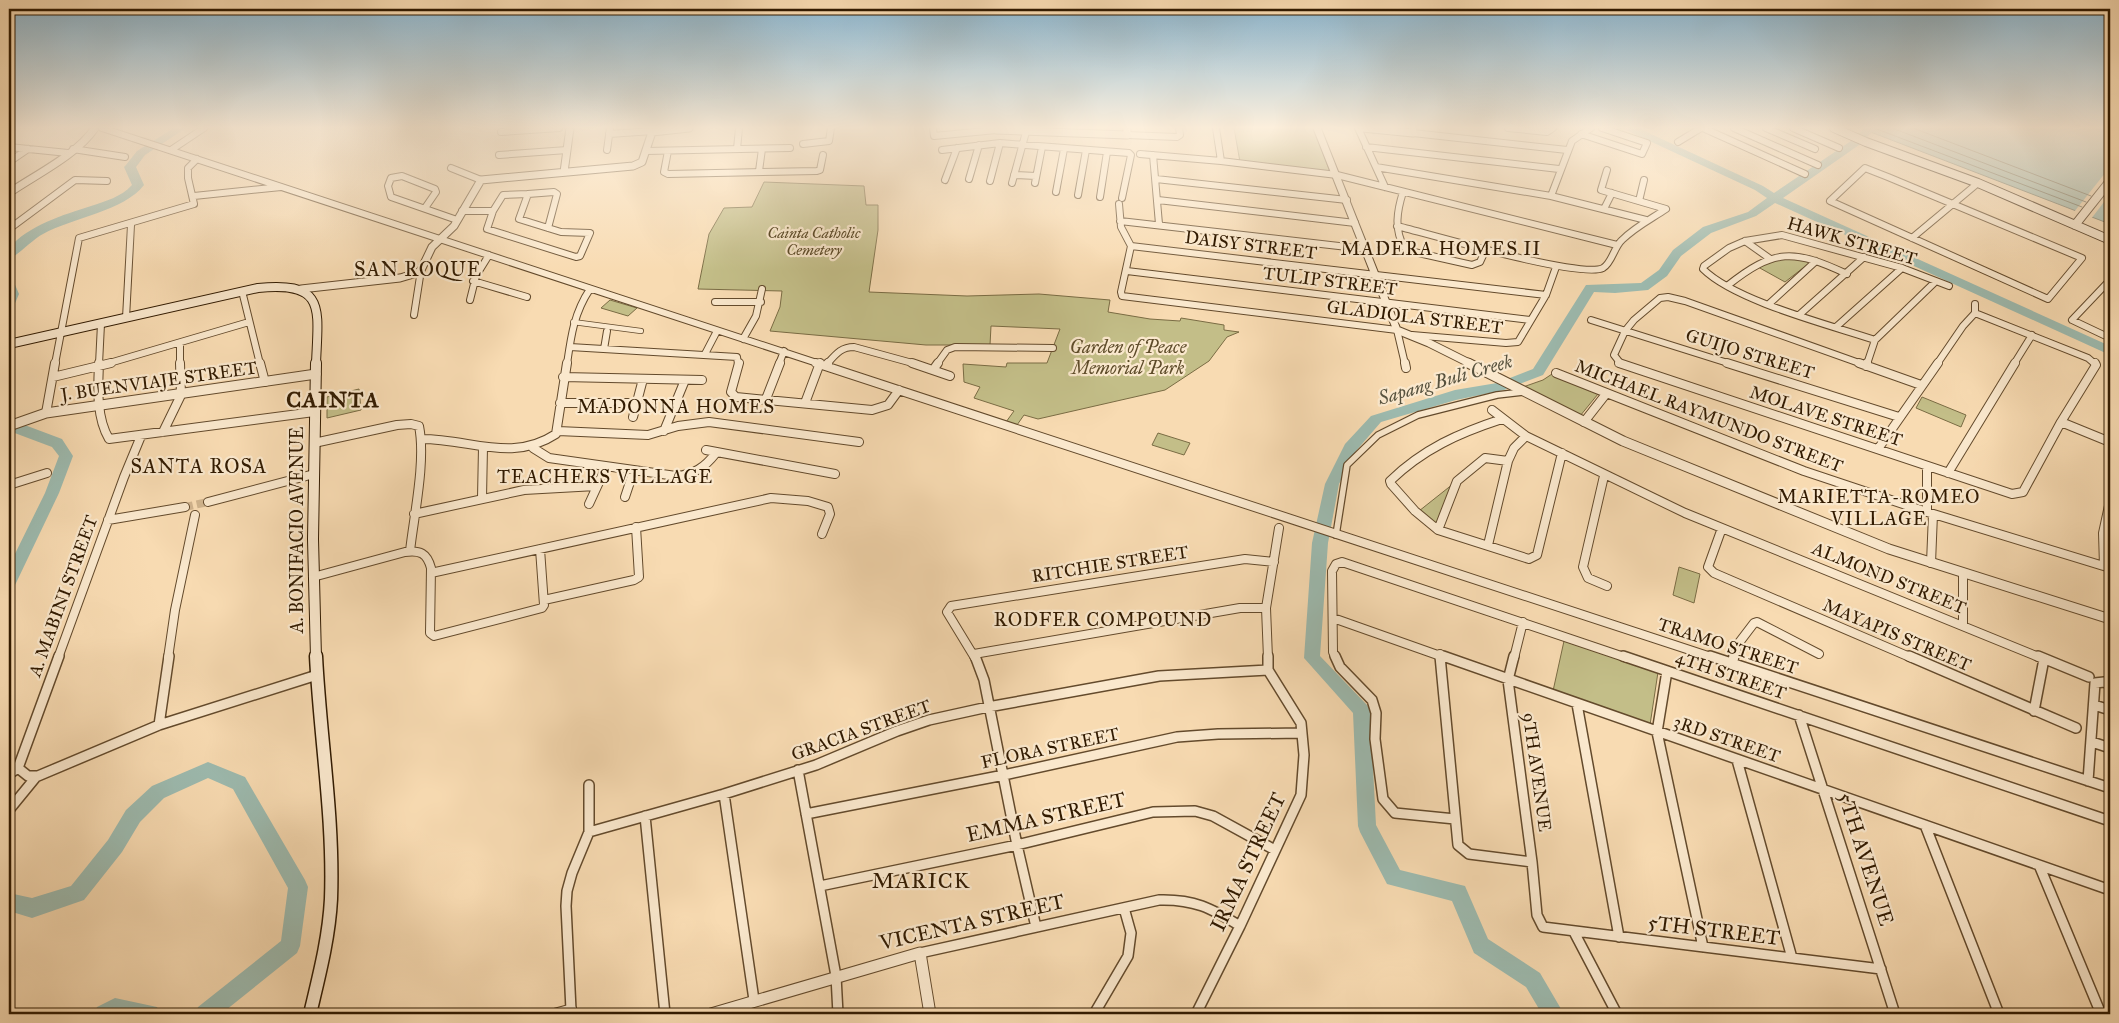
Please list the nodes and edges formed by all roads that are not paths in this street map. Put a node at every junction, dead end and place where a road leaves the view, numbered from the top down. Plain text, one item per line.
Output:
1 (1014, 175) edge
2 (1337, 175) edge
3 (34, 176) edge
4 (188, 176) edge
5 (247, 176) edge
6 (394, 176) edge
7 (403, 176) edge
8 (470, 176) edge
9 (525, 176) edge
10 (947, 176) edge
11 (970, 176) edge
12 (991, 176) edge
13 (1030, 176) edge
14 (1036, 176) joint
15 (1059, 176) edge
16 (1081, 176) edge
17 (1103, 176) edge
18 (1126, 176) edge
19 (1156, 176) edge
20 (1340, 176) edge
21 (1380, 176) edge
22 (1428, 176) edge
23 (1557, 176) edge
24 (1605, 176) edge
25 (1856, 176) edge
26 (1884, 176) edge
27 (1958, 176) edge
28 (969, 179) dead end
29 (1156, 179) junction
30 (481, 180) junction
31 (945, 180) dead end
32 (1644, 180) dead end
33 (108, 181) dead end
34 (990, 181) dead end
35 (2110, 181) edge
36 (1012, 183) dead end
37 (1034, 183) dead end
38 (1978, 183) junction
39 (1385, 186) junction
40 (281, 187) junction
41 (1056, 192) dead end
42 (1403, 192) junction
43 (9, 193) edge
44 (528, 193) junction
45 (1612, 193) junction
46 (1078, 194) dead end
47 (194, 196) junction
48 (1100, 196) dead end
49 (1550, 196) junction
50 (1158, 200) junction
51 (1346, 200) junction
52 (1639, 201) junction
53 (1953, 204) junction
54 (425, 208) junction
55 (1604, 209) junction
56 (462, 210) junction
57 (493, 211) junction
58 (457, 220) junction
59 (1646, 220) junction
60 (2079, 220) junction
61 (1120, 221) junction
62 (1355, 223) junction
63 (1159, 224) junction
64 (131, 225) junction
65 (1397, 226) junction
66 (548, 228) junction
67 (9, 229) edge
68 (2110, 235) edge
69 (1912, 238) junction
70 (439, 239) junction
71 (2110, 240) edge
72 (1745, 241) junction
73 (1617, 245) junction
74 (1131, 246) junction
75 (1365, 249) junction
76 (1486, 249) junction
77 (489, 255) junction
78 (1864, 257) junction
79 (1519, 258) junction
80 (1769, 258) junction
81 (1816, 260) junction
82 (1516, 266) dead end
83 (1556, 267) junction
84 (1902, 268) junction
85 (421, 270) junction
86 (1127, 271) junction
87 (1847, 274) junction
88 (1375, 275) junction
89 (2110, 280) edge
90 (473, 281) junction
91 (1935, 282) junction
92 (1727, 286) junction
93 (1949, 286) dead end
94 (301, 289) junction
95 (590, 289) junction
96 (762, 289) dead end
97 (242, 291) junction
98 (1546, 295) junction
99 (527, 297) dead end
100 (470, 300) dead end
101 (715, 302) dead end
102 (761, 302) junction
103 (1385, 303) junction
104 (1770, 304) junction
105 (1975, 304) dead end
106 (1975, 313) junction
107 (414, 315) dead end
108 (1799, 315) junction
109 (126, 318) junction
110 (1530, 320) junction
111 (1591, 320) dead end
112 (249, 322) junction
113 (573, 322) junction
114 (101, 324) junction
115 (1836, 327) junction
116 (1396, 330) junction
117 (607, 331) dead end
118 (641, 331) dead end
119 (718, 331) junction
120 (1625, 331) junction
121 (62, 332) junction
122 (1412, 335) junction
123 (2032, 336) junction
124 (2110, 338) edge
125 (743, 339) junction
126 (1875, 340) junction
127 (180, 343) junction
128 (9, 344) edge
129 (570, 347) junction
130 (1053, 348) dead end
131 (604, 349) junction
132 (784, 351) junction
133 (705, 354) junction
134 (823, 364) junction
135 (100, 366) junction
136 (1866, 366) junction
137 (1406, 368) dead end
138 (933, 370) junction
139 (1556, 373) dead end
140 (316, 374) junction
141 (950, 376) dead end
142 (53, 377) junction
143 (563, 377) junction
144 (643, 378) junction
145 (1501, 379) joint
146 (685, 380) junction
147 (702, 380) dead end
148 (265, 382) junction
149 (1921, 385) junction
150 (899, 390) junction
151 (1521, 390) junction
152 (1606, 394) junction
153 (181, 395) junction
154 (766, 399) junction
155 (560, 403) junction
156 (637, 403) junction
157 (804, 403) junction
158 (100, 406) junction
159 (1492, 410) dead end
160 (314, 412) junction
161 (46, 414) junction
162 (633, 417) dead end
163 (1899, 418) junction
164 (1502, 419) junction
165 (1584, 422) junction
166 (2061, 422) junction
167 (9, 426) edge
168 (558, 430) junction
169 (664, 431) junction
170 (163, 432) junction
171 (141, 436) junction
172 (1526, 436) junction
173 (422, 439) junction
174 (314, 442) junction
175 (859, 442) dead end
176 (2110, 442) edge
177 (483, 448) junction
178 (533, 448) junction
179 (1878, 449) junction
180 (706, 450) dead end
181 (716, 453) junction
182 (1562, 453) junction
183 (1508, 461) junction
184 (1927, 466) junction
185 (606, 468) junction
186 (634, 470) junction
187 (47, 473) dead end
188 (1948, 473) junction
189 (314, 474) junction
190 (835, 474) dead end
191 (1604, 476) junction
192 (9, 486) edge
193 (596, 486) junction
194 (624, 497) dead end
195 (482, 498) junction
196 (2110, 501) edge
197 (208, 502) tunnel mouth
198 (589, 504) dead end
199 (185, 507) tunnel mouth
200 (1930, 513) junction
201 (414, 514) junction
202 (195, 515) dead end
203 (108, 520) junction
204 (2107, 520) edge
205 (636, 527) junction
206 (1279, 528) dead end
207 (1722, 528) junction
208 (1438, 530) junction
209 (1332, 533) junction
210 (822, 534) dead end
211 (1488, 545) junction
212 (540, 549) junction
213 (410, 551) junction
214 (1274, 562) junction
215 (1931, 562) junction
216 (2107, 567) edge
217 (431, 573) junction
218 (1963, 573) junction
219 (313, 577) junction
220 (1607, 586) dead end
221 (544, 600) junction
222 (1266, 608) junction
223 (1334, 618) junction
224 (2110, 620) edge
225 (1523, 622) junction
226 (1963, 626) junction
227 (974, 654) junction
228 (1440, 654) junction
229 (1819, 654) dead end
230 (2044, 659) junction
231 (1732, 664) junction
232 (1268, 670) junction
233 (1667, 671) junction
234 (317, 675) junction
235 (2089, 677) dead end
236 (1508, 680) junction
237 (2107, 684) edge
238 (1577, 704) junction
239 (2094, 705) junction
240 (988, 707) junction
241 (2110, 710) edge
242 (2034, 711) junction
243 (1799, 715) junction
244 (159, 725) junction
245 (2076, 728) dead end
246 (1657, 732) junction
247 (1302, 733) junction
248 (2092, 742) junction
249 (2110, 748) edge
250 (1737, 760) junction
251 (18, 768) junction
252 (798, 770) junction
253 (9, 774) edge
254 (1004, 775) junction
255 (36, 777) junction
256 (2088, 781) junction
257 (589, 785) dead end
258 (2110, 788) edge
259 (1824, 790) junction
260 (724, 794) junction
261 (9, 810) edge
262 (806, 814) junction
263 (645, 816) junction
264 (1455, 819) junction
265 (2110, 821) edge
266 (1925, 825) junction
267 (589, 832) junction
268 (1016, 845) junction
269 (1275, 850) junction
270 (1532, 862) junction
271 (2039, 865) junction
272 (820, 886) junction
273 (2110, 890) edge
274 (1124, 908) junction
275 (1240, 926) junction
276 (1544, 926) joint
277 (1036, 927) junction
278 (1574, 932) junction
279 (1619, 937) junction
280 (1703, 947) junction
281 (920, 953) junction
282 (1792, 958) junction
283 (1881, 969) junction
284 (836, 976) junction
285 (754, 1000) junction
286 (571, 1012) edge
287 (310, 1014) edge
288 (556, 1014) edge
289 (665, 1014) edge
290 (711, 1014) edge
291 (838, 1014) edge
292 (930, 1014) edge
293 (1094, 1014) edge
294 (1196, 1014) edge
295 (1617, 1014) edge
296 (1895, 1014) edge
297 (1999, 1014) edge
298 (2101, 1014) edge

1 - 36 street
2 - 51 street
3 - 43 street
4 - 47 street
5 - 40 street, TRAMO STREET
6 - 54 street
7 - 54 street
8 - 30 street
9 - 30 street
10 - 31 street
11 - 28 street
12 - 34 street
13 - 14 street
14 - 37 street
15 - 41 street
16 - 46 street
17 - 48 street
18 - 61 street
19 - 29 street
20 - 39 street
21 - 39 street
22 - 49 street
23 - 49 street
24 - 45 street
25 - 69 street
26 - 53 street
27 - 38 main road
29 - 50 street
29 - 51 street
30 - 56 street
32 - 52 street
33 - 67 street
35 - 60 main road
38 - 53 street
38 - 60 main road
39 - 42 street
40 - 47 street
40 - 70 street, TRAMO STREET
42 - 65 street
42 - 73 street
44 - 57 street
44 - 66 street
44 - 66 street
45 - 52 street
45 - 55 street
47 - 64 street
49 - 55 street
50 - 62 street
50 - 63 street
51 - 62 street
52 - 59 street
53 - 69 street
53 - 69 street
54 - 58 street
55 - 59 street
56 - 57 street
56 - 58 street
57 - 66 street
58 - 70 street
59 - 73 street
60 - 68 main road
60 - 71 main road
61 - 63 street
61 - 74 street
62 - 75 street
63 - 75 street
64 - 109 street
64 - 121 street
65 - 76 street
65 - 76 street
70 - 77 street, TRAMO STREET
70 - 85 street
72 - 78 street, HAWK STREET
72 - 80 street
72 - 92 street, HAWK STREET
73 - 83 street
74 - 86 street
74 - 88 street, DAISY STREET
75 - 88 street
76 - 79 street
77 - 90 street
77 - 95 street, TRAMO STREET
78 - 84 street, HAWK STREET
78 - 87 street
79 - 82 street
79 - 83 street
80 - 81 street
80 - 92 street
81 - 87 street
81 - 104 street
83 - 98 street, GLADIOLA STREET
84 - 91 street, HAWK STREET
84 - 115 street
85 - 94 street
85 - 107 street
86 - 103 street, TULIP STREET
86 - 116 street, GLADIOLA STREET
87 - 108 street
88 - 98 street, DAISY STREET
88 - 103 street
89 - 124 street
90 - 99 street
90 - 100 street
91 - 93 street, HAWK STREET
91 - 126 street
92 - 104 street, HAWK STREET
94 - 97 main road
94 - 140 main road, A. BONIFACIO AVENUE
95 - 113 street
95 - 119 street, TRAMO STREET
96 - 102 street
97 - 109 main road
97 - 112 street
98 - 110 street, GLADIOLA STREET
101 - 102 street
102 - 125 street
103 - 110 street, TULIP STREET
103 - 116 street
104 - 108 street, HAWK STREET
105 - 106 street
106 - 123 street
106 - 149 street
108 - 115 street, HAWK STREET
109 - 114 main road
110 - 122 street, GLADIOLA STREET
111 - 120 street, GUIJO STREET
112 - 127 street
112 - 148 street
113 - 118 street
113 - 129 street
114 - 121 main road
114 - 135 street
115 - 126 street, HAWK STREET
116 - 122 street, GLADIOLA STREET
116 - 137 street
117 - 131 street
119 - 125 street, TRAMO STREET
119 - 133 street
120 - 136 street
120 - 163 street, GUIJO STREET
120 - 179 street, MOLAVE STREET
121 - 128 main road
121 - 142 street
122 - 145 street
123 - 166 street
123 - 188 street
125 - 132 street, TRAMO STREET
126 - 136 street
127 - 135 street
127 - 153 street
129 - 131 street
129 - 143 street
130 - 138 street
131 - 133 street
132 - 134 street, TRAMO STREET
132 - 154 street
133 - 154 street
134 - 138 street
134 - 150 street, TRAMO STREET
134 - 157 street
135 - 142 street
135 - 158 street
136 - 149 street
138 - 141 street
139 - 152 street, MICHAEL RAYMUNDO STREET
140 - 148 street, J. BUENVIAJE STREET
140 - 160 main road, A. BONIFACIO AVENUE
142 - 161 street
143 - 144 street
143 - 155 street
144 - 146 street
144 - 156 street
145 - 151 street
146 - 147 street
146 - 169 street
148 - 153 street, J. BUENVIAJE STREET
149 - 163 street
150 - 157 street
150 - 209 street, TRAMO STREET
151 - 165 street
151 - 209 street
152 - 165 street
152 - 200 street, MICHAEL RAYMUNDO STREET
153 - 158 street, J. BUENVIAJE STREET
153 - 170 street
154 - 157 street
155 - 156 street
155 - 168 street
156 - 162 street
158 - 161 street, J. BUENVIAJE STREET
158 - 171 street
159 - 164 street, ALMOND STREET
160 - 170 street
160 - 174 main road, A. BONIFACIO AVENUE
161 - 167 street, J. BUENVIAJE STREET
163 - 179 street
164 - 172 street, ALMOND STREET
164 - 208 street
165 - 215 street
166 - 176 street
166 - 188 street, MOLAVE STREET
168 - 169 street
168 - 178 street
169 - 175 street
170 - 171 street
171 - 203 street, A. MABINI STREET
172 - 182 street, ALMOND STREET
172 - 183 street
173 - 174 street
173 - 177 street
173 - 201 street
174 - 189 main road, A. BONIFACIO AVENUE
177 - 178 street
177 - 195 street
178 - 185 street
179 - 184 street, MOLAVE STREET
180 - 181 street
181 - 186 street
181 - 190 street
182 - 191 street, ALMOND STREET
182 - 211 street
183 - 208 street
183 - 211 street
184 - 188 street, MOLAVE STREET
184 - 200 street
185 - 186 street
185 - 193 street
186 - 194 street
187 - 192 street
189 - 197 street
189 - 219 main road, A. BONIFACIO AVENUE
191 - 207 street, ALMOND STREET
191 - 220 street
193 - 195 street
193 - 198 street
195 - 201 street
196 - 204 street
199 - 203 street
200 - 215 street
200 - 216 street, MICHAEL RAYMUNDO STREET
201 - 213 street
202 - 244 street
203 - 251 street, A. MABINI STREET
204 - 216 street
205 - 210 street
205 - 212 street
205 - 221 street
206 - 214 street
207 - 226 street, ALMOND STREET
207 - 242 street, MAYAPIS STREET
208 - 211 street
209 - 231 street, TRAMO STREET
212 - 217 street
212 - 221 street
213 - 217 street
213 - 219 street
214 - 222 street
214 - 227 street, RITCHIE STREET
215 - 218 street
217 - 221 street
218 - 224 street
218 - 226 street
219 - 234 main road, A. BONIFACIO AVENUE
222 - 227 street
222 - 232 street
223 - 225 street, 4TH STREET
223 - 228 street, 3RD STREET
223 - 264 street
225 - 233 street, 4TH STREET
225 - 236 street, 9TH AVENUE
226 - 230 street, ALMOND STREET
227 - 240 street
228 - 236 street, 3RD STREET
228 - 264 street
229 - 231 street
230 - 235 street, ALMOND STREET
230 - 242 street
231 - 256 street, TRAMO STREET
232 - 240 street, GRACIA STREET
232 - 247 street, IRMA STREET
233 - 243 street, 4TH STREET
233 - 246 street
234 - 244 street
234 - 287 main road, A. BONIFACIO AVENUE
236 - 238 street, 3RD STREET
236 - 270 street, 9TH AVENUE
237 - 239 street
238 - 246 street, 3RD STREET
238 - 279 street
239 - 241 street
239 - 248 street
240 - 252 street, GRACIA STREET
240 - 254 street
242 - 245 street, MAYAPIS STREET
243 - 259 street, 5TH AVENUE
243 - 265 street, 4TH STREET
244 - 255 street
246 - 250 street, 3RD STREET
246 - 280 street
247 - 254 street, FLORA STREET
247 - 269 street, IRMA STREET
248 - 249 street
248 - 256 street
250 - 259 street, 3RD STREET
250 - 282 street
251 - 253 street
251 - 255 street
252 - 260 street, GRACIA STREET
252 - 262 street
254 - 262 street, FLORA STREET
254 - 268 street
255 - 261 street
256 - 258 street, TRAMO STREET
257 - 267 street
259 - 266 street, 3RD STREET
259 - 283 street, 5TH AVENUE
260 - 263 street, GRACIA STREET
260 - 285 street
262 - 272 street
263 - 267 street, GRACIA STREET
263 - 289 street
264 - 270 street
266 - 271 street, 3RD STREET
266 - 297 street
267 - 286 street
268 - 269 street, EMMA STREET
268 - 272 street, EMMA STREET
268 - 277 street
269 - 275 street, IRMA STREET
270 - 276 street, 9TH AVENUE
271 - 273 street, 3RD STREET
271 - 298 street
272 - 284 street
274 - 275 street, VICENTA STREET
274 - 277 street, VICENTA STREET
274 - 293 street
275 - 294 street, IRMA STREET
276 - 278 street, 5TH STREET
277 - 281 street, VICENTA STREET
278 - 279 street, 5TH STREET
278 - 295 street
279 - 280 street, 5TH STREET
280 - 282 street, 5TH STREET
281 - 284 street, VICENTA STREET
281 - 292 street
282 - 283 street, 5TH STREET
283 - 296 street, 5TH AVENUE
284 - 285 street, VICENTA STREET
284 - 291 street
285 - 290 street, VICENTA STREET
286 - 288 street

